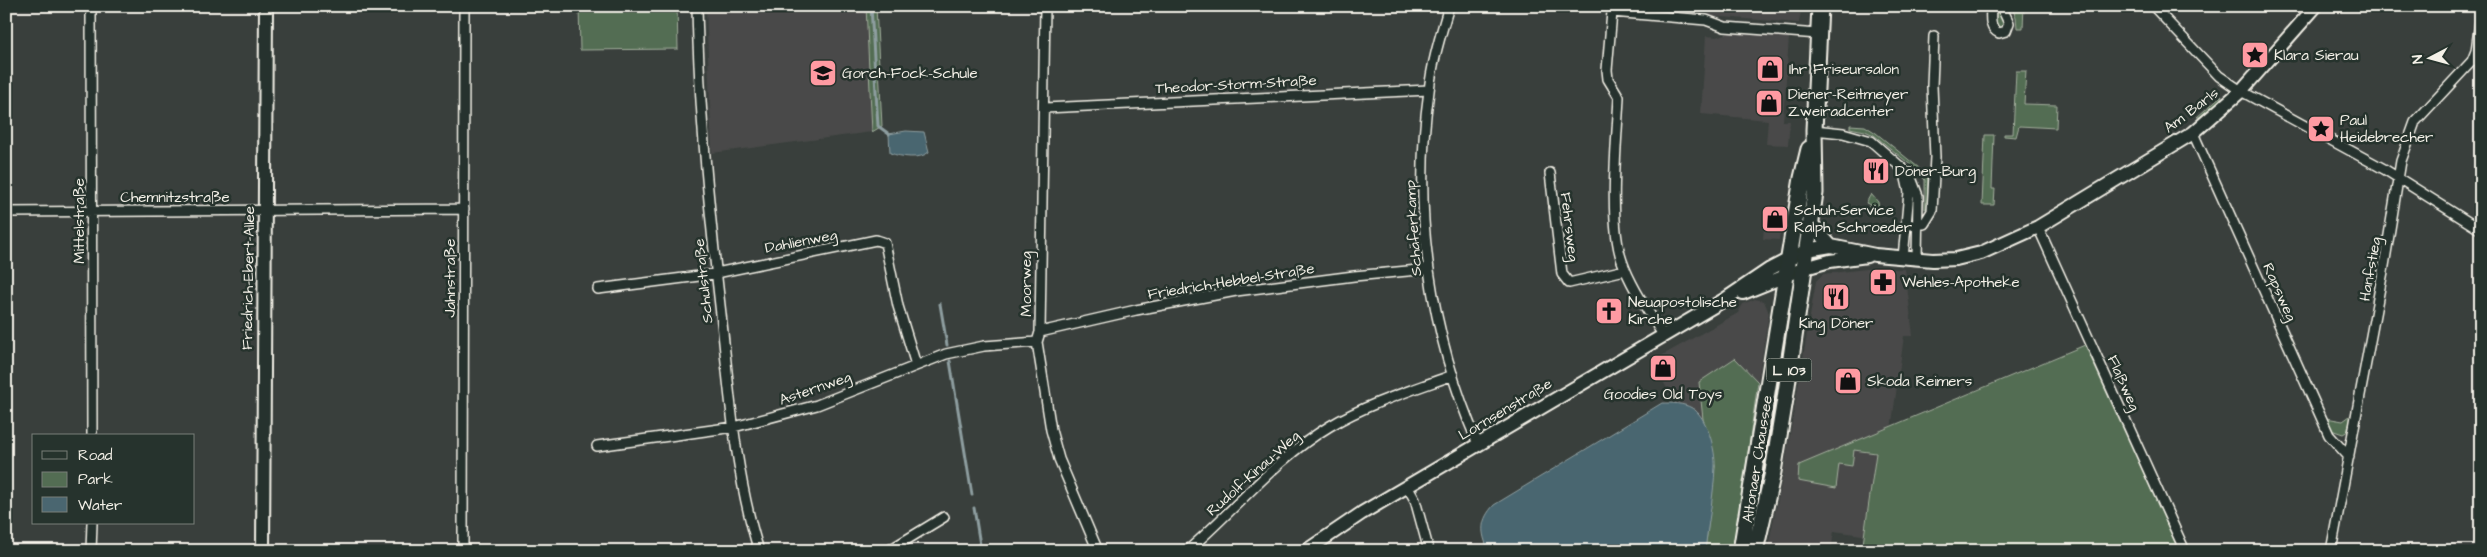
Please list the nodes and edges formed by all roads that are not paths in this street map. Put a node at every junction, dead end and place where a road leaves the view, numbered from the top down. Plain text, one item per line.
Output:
1 (92, 6) edge
2 (266, 6) edge
3 (464, 6) edge
4 (697, 6) edge
5 (1045, 6) edge
6 (1449, 6) edge
7 (1820, 6) edge
8 (1991, 6) edge
9 (2001, 6) edge
10 (2153, 6) edge
11 (2316, 6) edge
12 (2481, 14) edge
13 (1818, 34) junction
14 (1934, 36) dead end
15 (1429, 90) junction
16 (2241, 91) junction
17 (1045, 108) junction
18 (1814, 130) junction
19 (2193, 133) junction
20 (1902, 167) junction
21 (1550, 173) dead end
22 (2398, 179) junction
23 (265, 209) junction
24 (464, 209) junction
25 (92, 211) junction
26 (6, 212) edge
27 (1811, 223) junction
28 (1906, 225) junction
29 (1919, 226) junction
30 (2038, 227) junction
31 (2481, 230) edge
32 (1831, 246) junction
33 (1807, 250) junction
34 (1875, 255) junction
35 (1790, 257) junction
36 (1904, 258) junction
37 (1917, 259) junction
38 (1805, 268) junction
39 (1429, 269) junction
40 (1625, 270) junction
41 (716, 272) junction
42 (1787, 276) junction
43 (598, 289) dead end
44 (1724, 300) junction
45 (1040, 332) junction
46 (1663, 335) junction
47 (1037, 342) junction
48 (916, 365) junction
49 (1453, 375) junction
50 (734, 427) junction
51 (92, 434) edge
52 (1478, 444) junction
53 (597, 446) dead end
54 (2349, 456) junction
55 (1407, 486) junction
56 (944, 517) dead end
57 (92, 524) edge
58 (91, 551) edge
59 (263, 551) edge
60 (463, 551) edge
61 (760, 551) edge
62 (888, 551) edge
63 (1098, 551) edge
64 (1187, 551) edge
65 (1306, 551) edge
66 (1429, 551) edge
67 (1741, 551) edge
68 (1755, 551) edge
69 (2186, 551) edge
70 (2332, 551) edge

1 - 25 street, Mittelstraße
2 - 23 street, Friedrich-Ebert-Allee
3 - 24 street, Jahnstraße
4 - 41 street, Schulstraße
5 - 17 street, Moorweg
6 - 15 street, Schäferkamp
7 - 13 main road, Altonaer Chaussee / L 103
8 - 9 street
10 - 16 street
11 - 16 street, Am Barls
12 - 22 street, Hanfstieg
13 - 18 main road, Altonaer Chaussee / L 103
13 - 40 street
14 - 29 street
15 - 17 street, Theodor-Storm-Straße
15 - 39 street, Schäferkamp
16 - 19 street, Am Barls
16 - 22 street
17 - 45 street, Moorweg
18 - 20 street
18 - 27 main road, Altonaer Chaussee / L 103
18 - 35 main road, Altonaer Chaussee / L 103
19 - 30 street, Am Barls
19 - 54 street, Rapsweg
20 - 28 street
20 - 29 street
21 - 40 street, Fehrsweg
22 - 31 street
22 - 54 street, Hanfstieg
23 - 24 street, Chemnitzstraße
23 - 25 street, Chemnitzstraße
23 - 59 street, Friedrich-Ebert-Allee
24 - 60 street, Jahnstraße
25 - 26 street, Chemnitzstraße
25 - 51 street, Mittelstraße
27 - 32 street
27 - 33 main road, Altonaer Chaussee / L 103
28 - 29 street
28 - 36 street
29 - 37 street
30 - 37 street, Am Barls
30 - 69 street, Flaßweg
32 - 33 street, Lornsenstraße
32 - 34 street
33 - 35 street, Lornsenstraße
33 - 38 main road, Altonaer Chaussee / L 103
34 - 36 street, Am Barls
34 - 38 street, Lornsenstraße
35 - 38 street
35 - 42 main road, Altonaer Chaussee / L 103
35 - 44 street, Lornsenstraße
36 - 37 street, Am Barls
38 - 42 street, Lornsenstraße
38 - 68 main road, Altonaer Chaussee / L 103
39 - 45 street, Friedrich-Hebbel-Straße
39 - 49 street, Schäferkamp
40 - 46 street
41 - 43 street, Dahlienweg
41 - 48 street, Dahlienweg
41 - 50 street, Schulstraße
42 - 44 street, Lornsenstraße
42 - 67 main road, Altonaer Chaussee / L 103
44 - 46 street, Lornsenstraße
45 - 47 street, Moorweg
46 - 52 street, Lornsenstraße
47 - 48 street, Asternweg
47 - 63 street, Moorweg
48 - 50 street, Asternweg
49 - 52 street, Schäferkamp
49 - 64 street, Rudolf-Kinau-Weg
50 - 53 street, Asternweg
50 - 61 street, Schulstraße
52 - 55 street, Lornsenstraße
54 - 70 street, Hanfstieg
55 - 65 street, Lornsenstraße
55 - 66 street
56 - 62 street
57 - 58 street

